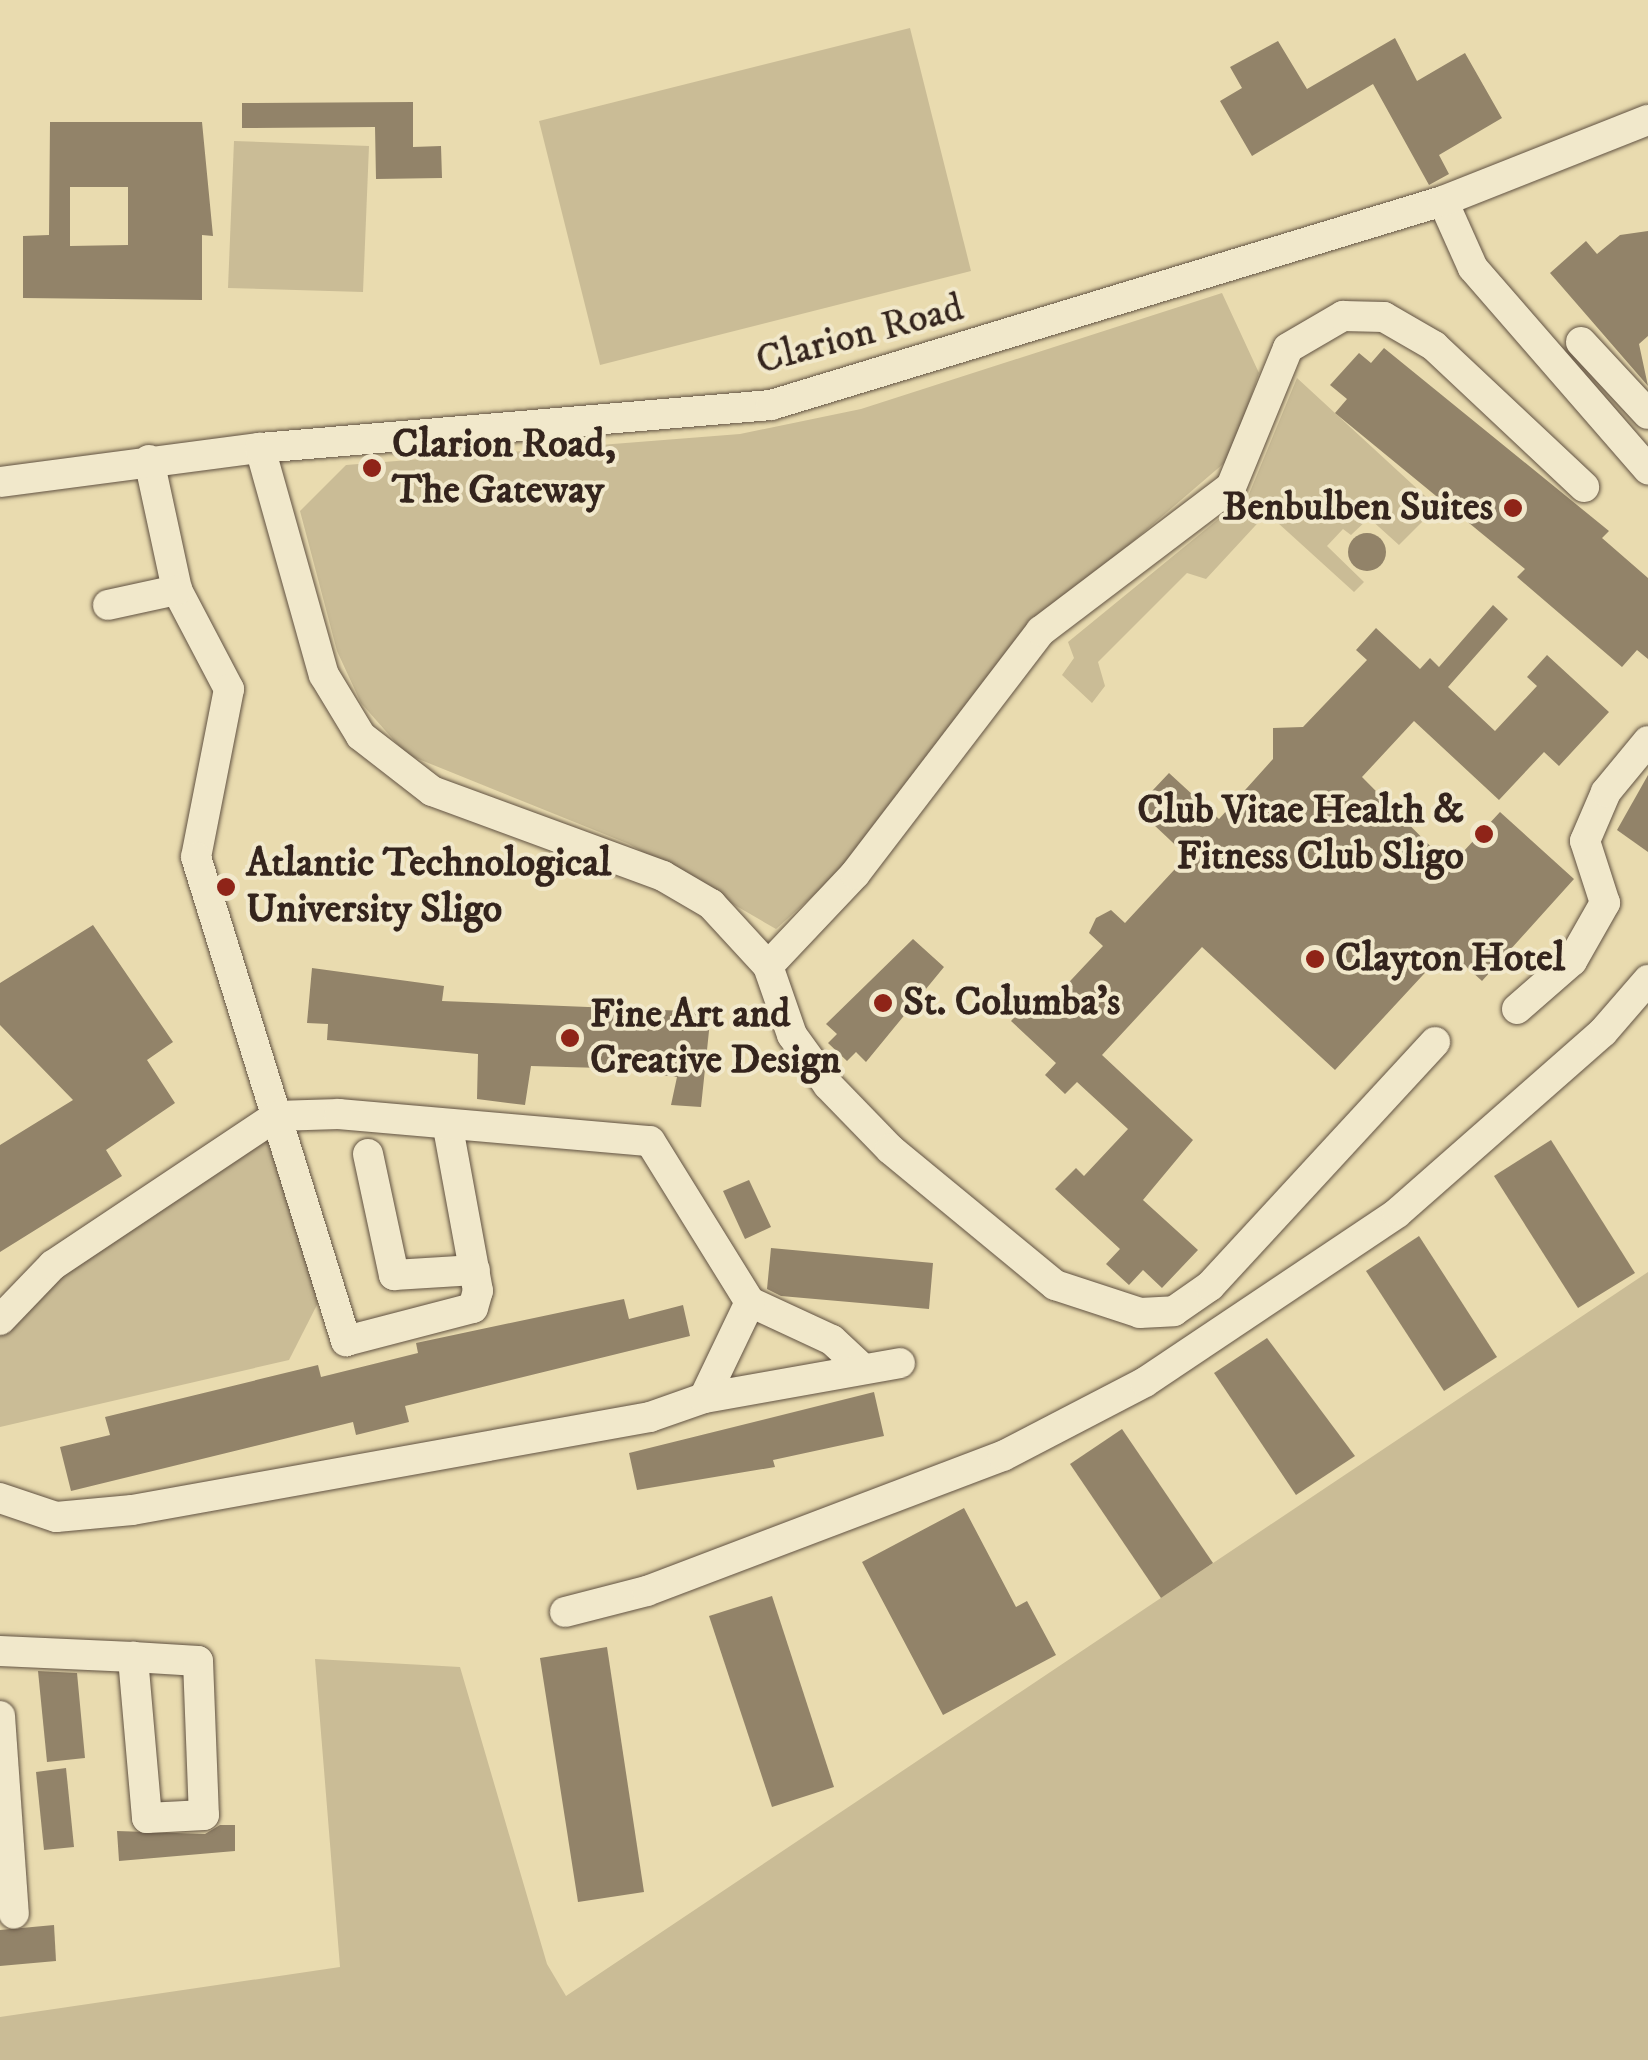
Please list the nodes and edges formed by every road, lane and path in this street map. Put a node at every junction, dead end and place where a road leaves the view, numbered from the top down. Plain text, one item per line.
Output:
1 (1648, 120) edge
2 (1443, 201) junction
3 (1581, 342) dead end
4 (1648, 414) edge
5 (260, 448) junction
6 (148, 460) junction
7 (1648, 469) edge
8 (0, 482) edge
9 (1584, 486) dead end
10 (177, 590) junction
11 (108, 605) dead end
12 (1648, 741) edge
13 (768, 966) junction
14 (1648, 980) edge
15 (1517, 1009) dead end
16 (1435, 1042) dead end
17 (276, 1116) junction
18 (448, 1127) junction
19 (368, 1154) dead end
20 (475, 1270) junction
21 (750, 1302) junction
22 (0, 1320) edge
23 (900, 1363) dead end
24 (862, 1368) junction
25 (704, 1398) junction
26 (0, 1498) edge
27 (565, 1612) dead end
28 (0, 1651) edge
29 (132, 1658) junction
30 (0, 1716) edge
31 (14, 1914) dead end

1 - 2 street, Clarion Road
2 - 5 street, Clarion Road
2 - 7 street
3 - 4 street
5 - 6 street, Clarion Road
5 - 13 street
6 - 8 street, Clarion Road
6 - 10 street
9 - 13 street
10 - 11 street
10 - 17 street
12 - 15 street
13 - 16 street
14 - 27 street
17 - 18 street
17 - 20 street
17 - 22 street
18 - 20 street
18 - 21 street
19 - 20 street
21 - 24 street
21 - 25 street
23 - 24 street
24 - 25 street
25 - 26 street
28 - 29 street
29 - 29 street
30 - 31 street

